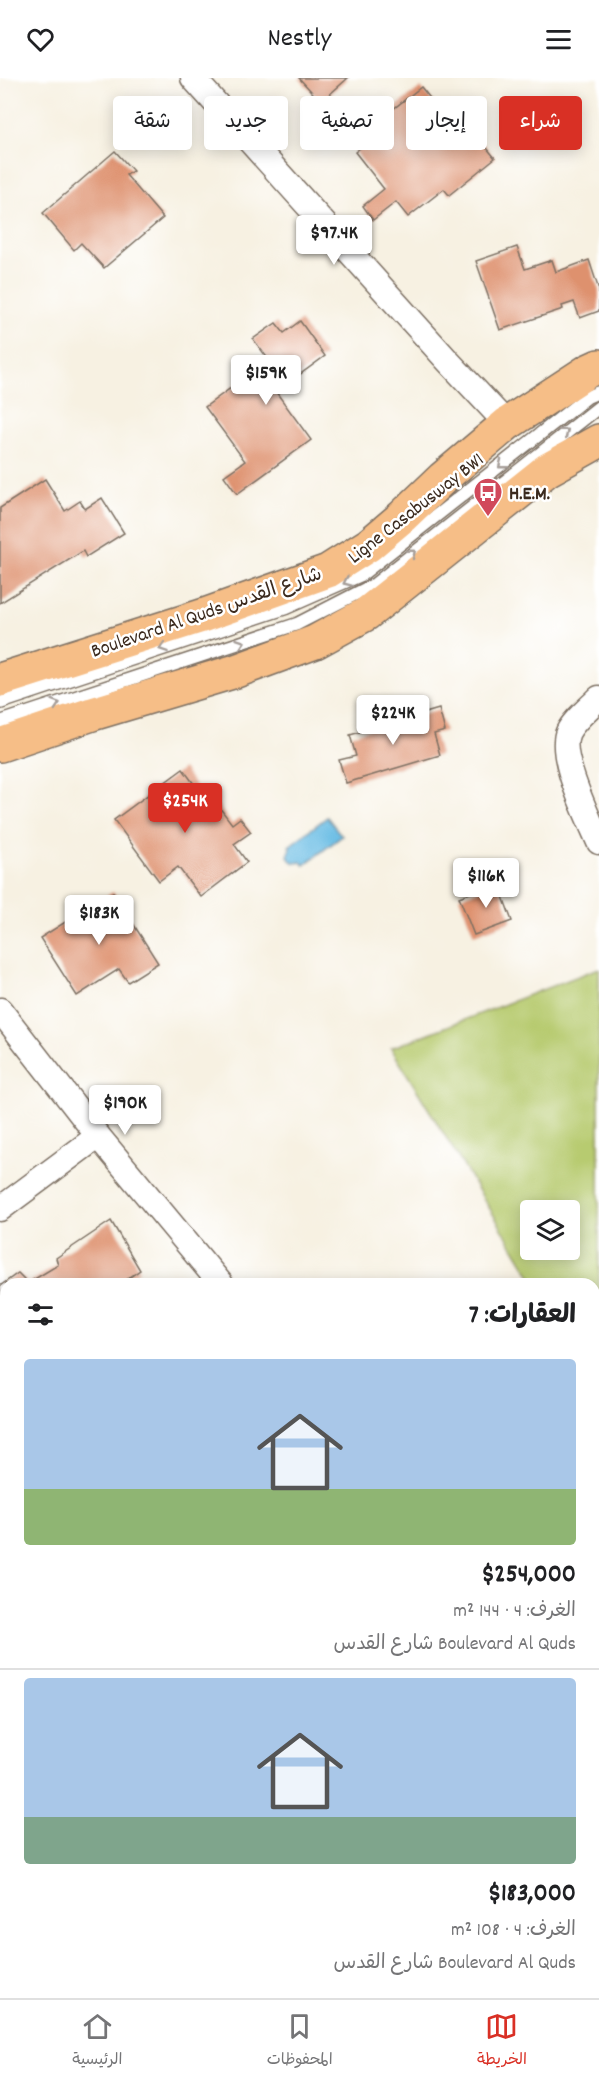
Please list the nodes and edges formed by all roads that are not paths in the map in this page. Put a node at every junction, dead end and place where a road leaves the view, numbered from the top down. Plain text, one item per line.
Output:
1 (193, 78) edge
2 (599, 366) edge
3 (599, 392) edge
4 (599, 407) edge
5 (507, 424) junction
6 (599, 441) edge
7 (0, 680) edge
8 (599, 698) edge
9 (0, 703) edge
10 (0, 722) edge
11 (0, 745) edge
12 (599, 842) edge
13 (0, 1010) edge
14 (98, 1136) junction
15 (0, 1209) edge
16 (216, 1278) edge

1 - 5 street
2 - 5 main road, Boulevard Al Quds شارع القدس
3 -> 9 lane, Ligne Casabusway BW1
10 -> 4 lane, Ligne Casabusway BW1
5 - 7 main road, Boulevard Al Quds شارع القدس
6 - 11 main road
8 - 12 street
13 - 14 street
14 - 15 street
14 - 16 street

